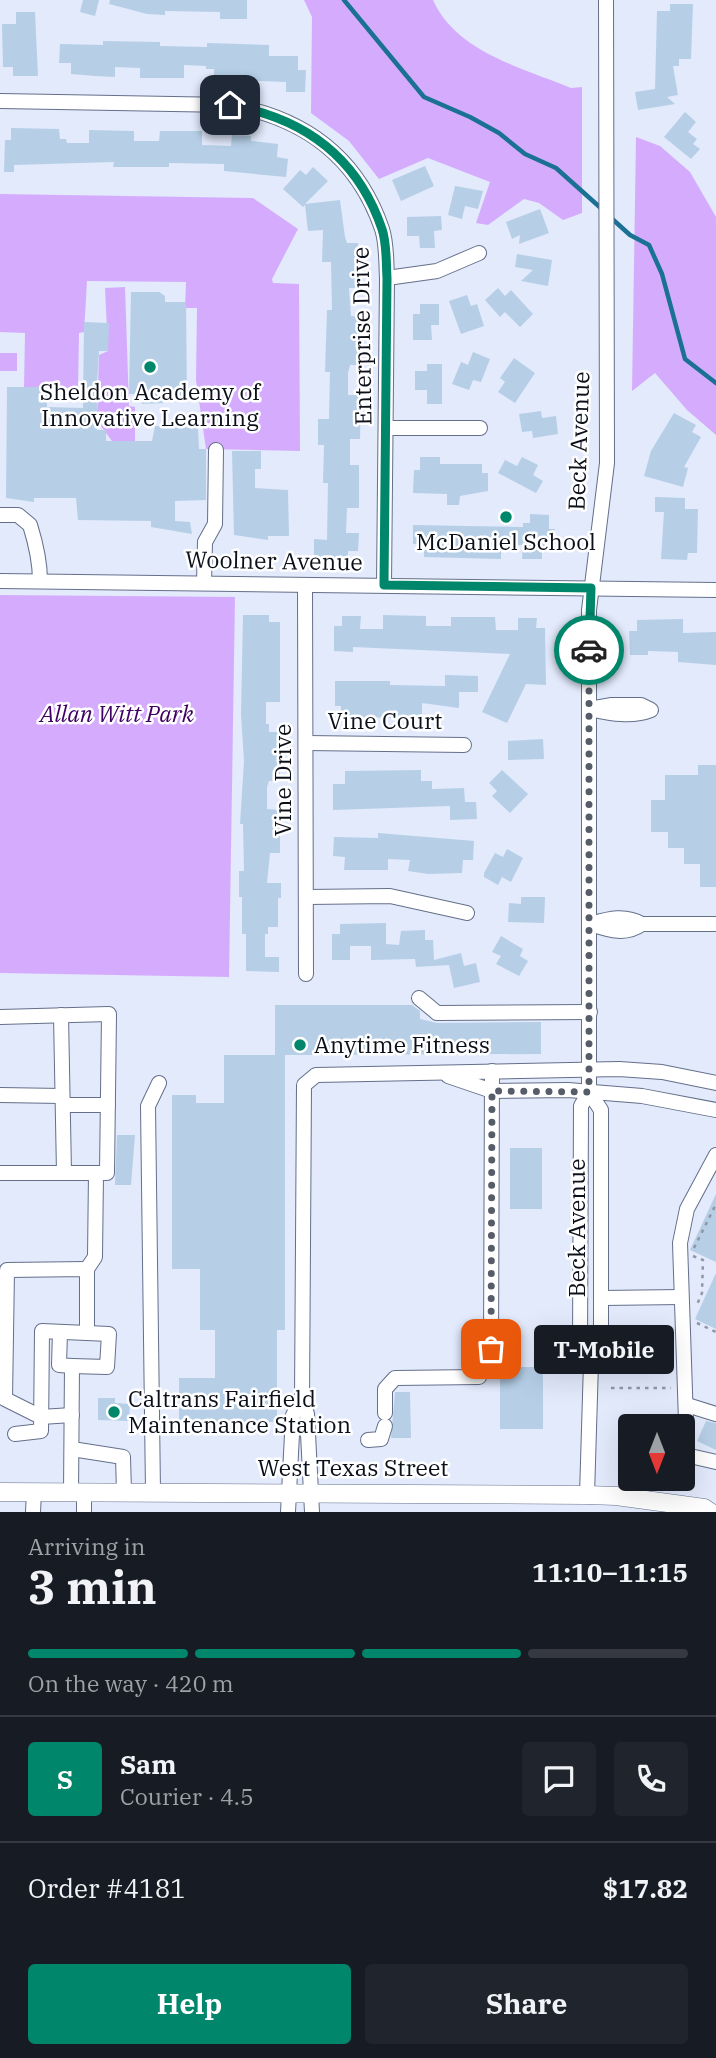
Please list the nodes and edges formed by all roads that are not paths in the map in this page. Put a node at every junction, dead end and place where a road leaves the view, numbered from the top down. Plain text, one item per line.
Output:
1 (606, 0) edge
2 (0, 101) edge
3 (479, 253) dead end
4 (387, 278) junction
5 (387, 428) junction
6 (480, 428) dead end
7 (216, 450) dead end
8 (0, 515) edge
9 (0, 581) edge
10 (40, 581) junction
11 (204, 583) junction
12 (305, 585) junction
13 (384, 585) junction
14 (591, 588) junction
15 (716, 590) edge
16 (306, 743) junction
17 (464, 745) dead end
18 (307, 897) junction
19 (467, 913) dead end
20 (590, 924) junction
21 (716, 924) edge
22 (306, 974) dead end
23 (419, 998) dead end
24 (590, 1012) junction
25 (61, 1015) junction
26 (0, 1017) edge
27 (590, 1070) junction
28 (492, 1071) junction
29 (444, 1075) junction
30 (159, 1083) dead end
31 (716, 1083) edge
32 (492, 1091) junction
33 (589, 1092) junction
34 (0, 1096) edge
35 (63, 1100) junction
36 (108, 1105) junction
37 (716, 1110) edge
38 (716, 1155) edge
39 (0, 1173) edge
40 (64, 1173) junction
41 (96, 1173) junction
42 (87, 1269) junction
43 (3, 1270) edge
44 (681, 1297) junction
45 (601, 1298) junction
46 (60, 1332) junction
47 (87, 1333) junction
48 (491, 1349) dead end
49 (591, 1363) junction
50 (72, 1366) junction
51 (479, 1377) dead end
52 (302, 1400) junction
53 (687, 1405) junction
54 (716, 1414) edge
55 (72, 1415) junction
56 (41, 1416) junction
57 (15, 1434) dead end
58 (368, 1440) dead end
59 (72, 1448) junction
60 (716, 1462) edge
61 (0, 1492) edge
62 (34, 1492) junction
63 (124, 1492) junction
64 (153, 1492) junction
65 (289, 1492) junction
66 (310, 1492) junction
67 (78, 1493) junction
68 (587, 1504) edge
69 (710, 1507) edge
70 (33, 1512) edge
71 (84, 1512) edge
72 (288, 1512) edge
73 (312, 1512) edge

1 - 14 street, Beck Avenue
2 - 4 street, Enterprise Drive
3 - 4 street
4 - 5 street, Enterprise Drive
5 - 6 street
5 - 13 street, Enterprise Drive
7 - 11 street
8 - 10 street
9 - 10 street, Woolner Avenue
10 - 11 street, Woolner Avenue
11 - 12 street, Woolner Avenue
12 - 13 street, Woolner Avenue
12 - 16 street, Vine Drive
13 - 14 street, Woolner Avenue
14 - 15 street, Woolner Avenue
14 - 20 street, Beck Avenue
16 - 17 street, Vine Court
16 - 18 street, Vine Drive
18 - 19 street
18 - 22 street, Vine Drive
20 - 21 street
20 - 24 street, Beck Avenue
23 - 24 street
24 - 27 street, Beck Avenue
25 - 26 street
25 - 35 street
25 - 36 street
27 - 28 street
27 - 31 street
27 - 33 street, Beck Avenue
28 - 29 street
28 - 32 street
29 - 32 street
29 - 52 street
30 - 64 street
32 - 33 street
32 - 48 street
33 - 37 street
33 - 45 street, Beck Avenue
33 - 49 street, Beck Avenue
34 - 35 street
35 - 36 street
35 - 40 street
36 - 41 street
38 - 44 street
39 - 40 street
40 - 41 street
41 - 42 street
42 - 43 street
42 - 47 street
43 - 56 street
44 - 45 street
44 - 53 street
45 - 49 street, Beck Avenue
46 - 47 street
46 - 50 street
46 - 56 street
47 - 50 street
49 - 68 street, Beck Avenue
50 - 55 street
51 - 58 street
52 - 65 street
52 - 66 street
53 - 54 street
53 - 60 street
55 - 56 street
55 - 59 street
56 - 57 street
59 - 63 street
59 - 67 street
61 - 62 main road, West Texas Street
62 - 67 main road, West Texas Street
62 - 70 street
63 - 64 main road, West Texas Street
63 - 67 main road, West Texas Street
64 - 65 main road, West Texas Street
65 - 66 main road, West Texas Street
65 - 72 street
66 - 68 main road, West Texas Street
66 - 73 street
67 - 71 street
68 - 69 main road, West Texas Street

